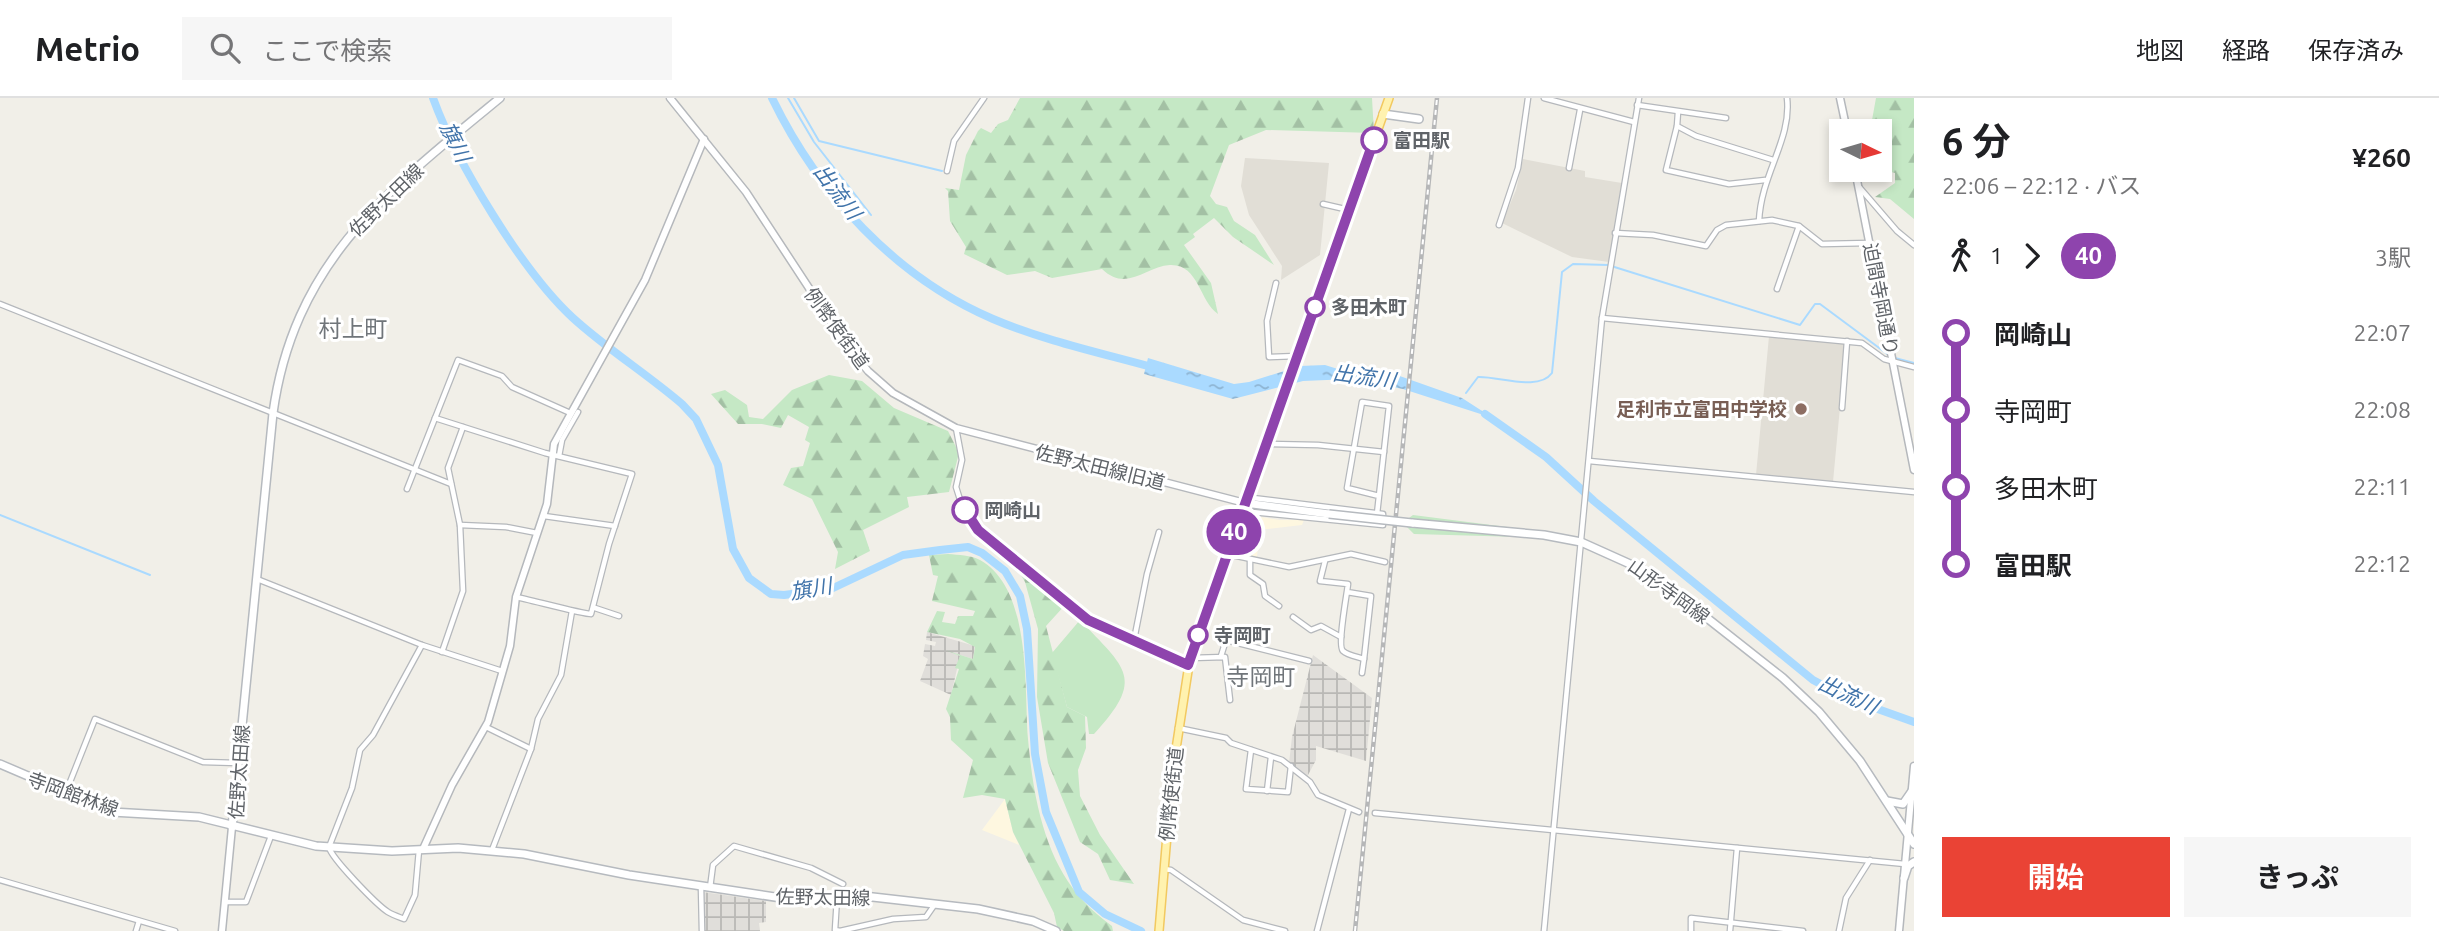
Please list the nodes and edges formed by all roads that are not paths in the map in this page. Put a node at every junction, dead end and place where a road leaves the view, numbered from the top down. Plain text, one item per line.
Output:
1 (670, 98) edge
2 (984, 98) edge
3 (1389, 98) edge
4 (1528, 98) edge
5 (1544, 98) edge
6 (1639, 98) edge
7 (1787, 98) edge
8 (1840, 98) edge
9 (499, 99) edge
10 (1637, 105) junction
11 (1580, 110) junction
12 (1678, 112) junction
13 (1383, 114) junction
14 (1726, 118) dead end
15 (1419, 119) dead end
16 (1844, 119) edge
17 (1634, 122) junction
18 (1677, 126) junction
19 (704, 139) junction
20 (1773, 160) junction
21 (1569, 168) dead end
22 (947, 171) dead end
23 (1765, 180) junction
24 (1857, 184) joint
25 (1323, 204) dead end
26 (1349, 210) junction
27 (1759, 221) junction
28 (1499, 225) dead end
29 (1798, 226) junction
30 (1615, 233) junction
31 (1869, 243) junction
32 (1914, 245) edge
33 (1276, 283) dead end
34 (1777, 289) dead end
35 (0, 304) edge
36 (1602, 318) junction
37 (1847, 341) junction
38 (1297, 356) junction
39 (1893, 362) junction
40 (1914, 367) edge
41 (1842, 408) dead end
42 (568, 412) dead end
43 (273, 413) junction
44 (576, 414) dead end
45 (435, 418) junction
46 (463, 427) junction
47 (956, 428) junction
48 (1265, 444) junction
49 (1353, 449) junction
50 (1384, 452) junction
51 (555, 455) junction
52 (1589, 461) junction
53 (415, 470) junction
54 (1914, 470) edge
55 (451, 484) junction
56 (407, 489) dead end
57 (1914, 492) edge
58 (1379, 496) junction
59 (1245, 503) junction
60 (1377, 514) junction
61 (544, 516) junction
62 (460, 525) junction
63 (615, 526) junction
64 (537, 533) junction
65 (1159, 533) dead end
66 (1581, 542) junction
67 (1226, 554) junction
68 (1250, 559) junction
69 (1325, 561) junction
70 (1385, 562) dead end
71 (256, 578) junction
72 (1347, 592) junction
73 (516, 597) junction
74 (1279, 606) dead end
75 (595, 608) junction
76 (572, 611) junction
77 (620, 616) dead end
78 (1293, 617) dead end
79 (1341, 637) junction
80 (1134, 640) junction
81 (422, 645) junction
82 (442, 652) junction
83 (1222, 656) junction
84 (1364, 659) junction
85 (1189, 661) junction
86 (1309, 661) dead end
87 (502, 671) junction
88 (1362, 673) dead end
89 (1230, 700) dead end
90 (486, 727) junction
91 (1178, 728) junction
92 (531, 750) junction
93 (1251, 750) junction
94 (1271, 757) junction
95 (238, 763) junction
96 (0, 764) edge
97 (1291, 766) junction
98 (1914, 766) edge
99 (1913, 787) edge
100 (1267, 791) junction
101 (66, 794) junction
102 (1886, 801) junction
103 (1349, 809) junction
104 (1359, 812) dead end
105 (1375, 813) dead end
106 (232, 827) junction
107 (1554, 831) junction
108 (1908, 835) junction
109 (271, 836) junction
110 (1914, 844) edge
111 (330, 847) junction
112 (1737, 848) junction
113 (421, 850) junction
114 (492, 850) junction
115 (1870, 860) junction
116 (1910, 863) edge
117 (1164, 869) junction
118 (1904, 878) joint
119 (0, 880) edge
120 (843, 884) dead end
121 (701, 887) junction
122 (710, 889) junction
123 (837, 898) junction
124 (225, 902) junction
125 (936, 904) junction
126 (139, 921) junction
127 (1729, 922) junction
128 (136, 931) edge
129 (175, 931) edge
130 (222, 931) edge
131 (702, 931) edge
132 (1056, 931) edge
133 (1159, 931) edge
134 (1286, 931) edge
135 (1317, 931) edge
136 (1544, 931) edge
137 (1691, 931) edge
138 (1731, 931) edge
139 (1803, 931) edge
140 (1839, 931) edge
141 (1899, 931) edge

1 - 19 street, 例幣使街道
2 - 22 street
3 - 13 main road, 例幣使街道
4 - 28 street
5 - 11 street
6 - 10 street
7 - 20 street
8 - 16 street
9 - 43 main road, 佐野太田線
10 - 12 street
10 - 17 street
11 - 17 street
11 - 21 street
12 - 14 street
12 - 18 street
13 - 15 main road
13 - 26 main road, 例幣使街道
17 - 30 street
18 - 20 street
18 - 23 street
19 - 47 street, 例幣使街道
19 - 51 street
20 - 23 street
23 - 27 street
24 - 31 street, 迫間寺岡通り
24 - 32 street
25 - 26 street
26 - 38 main road, 例幣使街道
27 - 29 street
27 - 30 street
29 - 31 street
29 - 34 street
30 - 36 street
31 - 39 street, 迫間寺岡通り
33 - 38 street
35 - 43 street
36 - 37 street
36 - 52 street
37 - 39 street
37 - 41 street
38 - 48 main road, 例幣使街道
39 - 40 street
39 - 54 street, 迫間寺岡通り
42 - 45 street
43 - 53 street
43 - 71 main road, 佐野太田線
44 - 51 street
45 - 46 street
45 - 53 street
46 - 51 street
46 - 55 street
47 - 59 street, 佐野太田線旧道
47 - 80 street
48 - 49 street
48 - 59 main road, 例幣使街道
49 - 50 street
49 - 50 street
49 - 58 street
50 - 58 street
51 - 61 street
51 - 63 street
52 - 57 street
52 - 66 street
53 - 55 street
53 - 56 street
55 - 62 street
58 - 60 street
59 - 60 street
59 - 60 street
59 - 66 main road, 山形寺岡線, bridge
59 - 67 main road, 例幣使街道
61 - 63 street
61 - 64 street
62 - 64 street
62 - 82 street
63 - 75 street
64 - 73 street
65 - 80 street
66 - 102 main road, 山形寺岡線
66 - 107 street
67 - 68 street
67 - 85 main road, 例幣使街道
68 - 69 street
68 - 74 street
69 - 70 street
69 - 72 street
71 - 81 street
71 - 95 main road, 佐野太田線
72 - 79 street
72 - 84 street
73 - 76 street
73 - 87 street
75 - 76 street
75 - 77 street
76 - 92 street
78 - 79 street
79 - 84 street
80 - 85 street
81 - 82 street
81 - 111 street
82 - 87 street
83 - 85 street
83 - 86 street
83 - 89 street
84 - 88 street
85 - 91 main road, 例幣使街道
87 - 90 street
90 - 92 street
90 - 113 street
91 - 93 street
91 - 117 main road, 例幣使街道
92 - 114 street
93 - 94 street
93 - 100 street
94 - 97 street
94 - 100 street
95 - 101 street
95 - 106 main road, 佐野太田線
96 - 101 main road, 寺岡館林線
97 - 100 street
97 - 103 street
98 - 99 street
99 - 102 main road
99 - 108 street
101 - 106 main road, 寺岡館林線
102 - 108 main road, 山形寺岡線
103 - 104 street
103 - 135 street
105 - 107 street
106 - 109 main road, 佐野太田線
106 - 124 street
107 - 112 street
107 - 136 street
108 - 110 main road, 山形寺岡線
108 - 116 street
109 - 111 main road, 佐野太田線
109 - 124 street
111 - 113 main road, 佐野太田線
111 - 113 street
112 - 115 street
112 - 127 street
113 - 114 main road, 佐野太田線
114 - 121 main road, 佐野太田線
115 - 116 street
115 - 140 street
116 - 118 main road
117 - 133 main road, 例幣使街道
117 - 134 street
118 - 141 street
119 - 126 street
120 - 122 street
121 - 122 main road, 佐野太田線
121 - 131 street
122 - 123 main road, 佐野太田線
123 - 125 main road, 佐野太田線
123 - 125 street
124 - 130 street
125 - 132 main road, 佐野太田線
126 - 128 street
126 - 129 street
127 - 137 street
127 - 138 street
127 - 139 street

